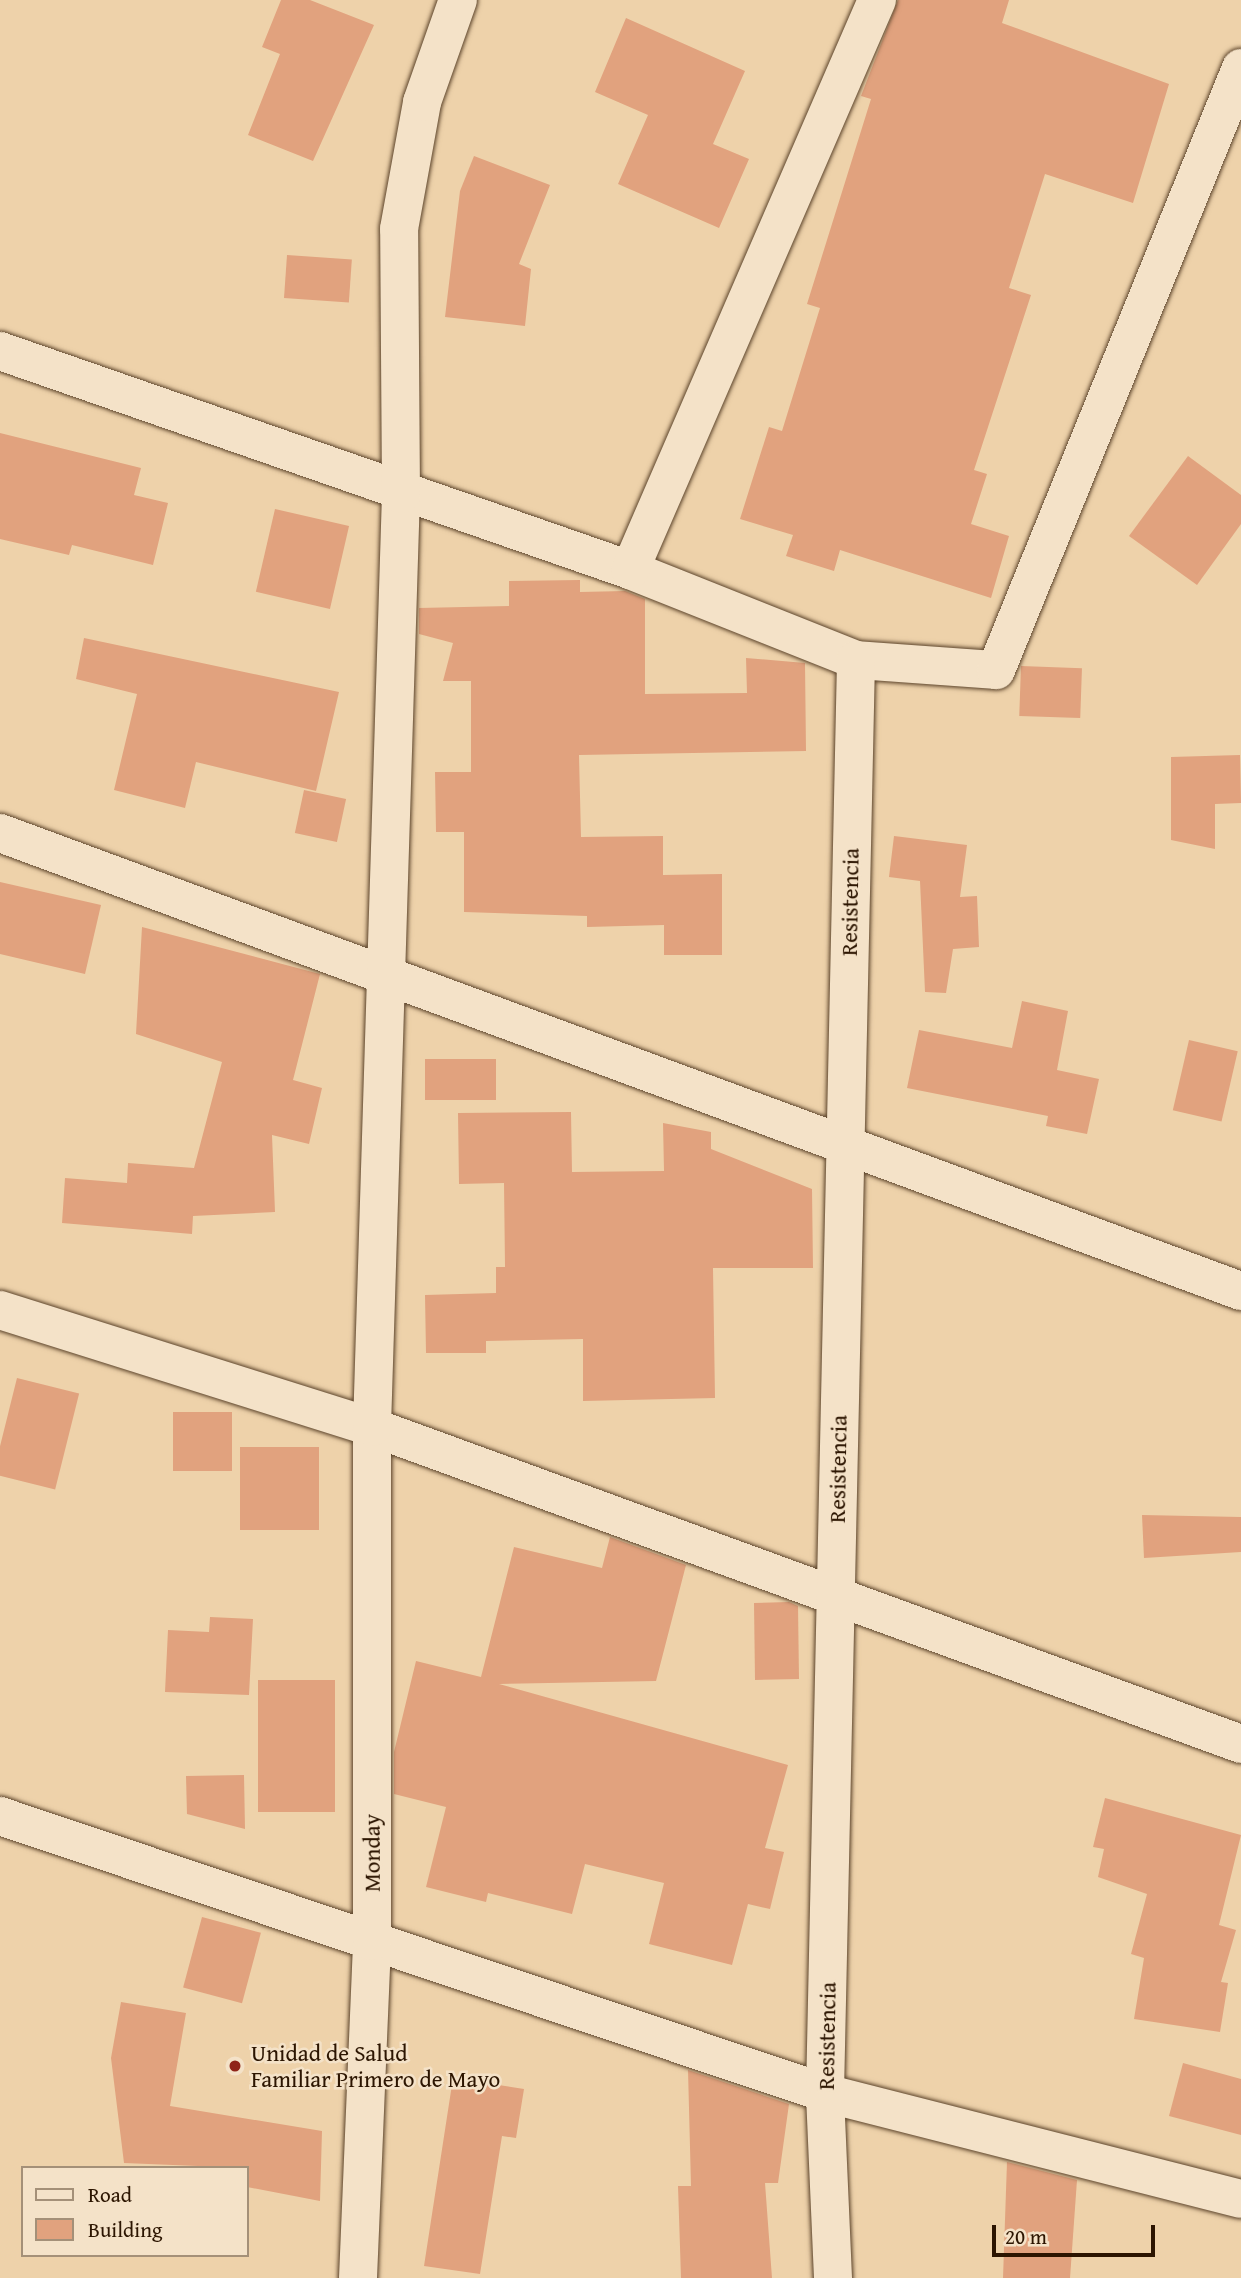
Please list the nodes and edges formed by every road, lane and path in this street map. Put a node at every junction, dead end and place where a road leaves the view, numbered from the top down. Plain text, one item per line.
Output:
1 (458, 0) edge
2 (877, 0) edge
3 (1241, 68) edge
4 (0, 351) edge
5 (401, 494) junction
6 (630, 570) junction
7 (856, 660) junction
8 (0, 833) edge
9 (389, 976) junction
10 (844, 1143) junction
11 (1241, 1292) edge
12 (0, 1310) edge
13 (372, 1427) junction
14 (835, 1600) junction
15 (1241, 1744) edge
16 (0, 1816) edge
17 (373, 1941) junction
18 (825, 2093) junction
19 (1241, 2199) edge
20 (358, 2278) edge
21 (833, 2278) edge

1 - 5 street, Monday
2 - 6 street
3 - 7 street
4 - 5 street
5 - 6 street
5 - 9 street, Monday
6 - 7 street
7 - 10 street, Resistencia
8 - 9 street
9 - 10 street
9 - 13 street, Monday
10 - 11 street
10 - 14 street, Resistencia
12 - 13 street
13 - 14 street
13 - 17 street, Monday
14 - 15 street
14 - 18 street, Resistencia
16 - 17 street
17 - 18 street
17 - 20 street, Monday
18 - 19 street
18 - 21 street, Resistencia

